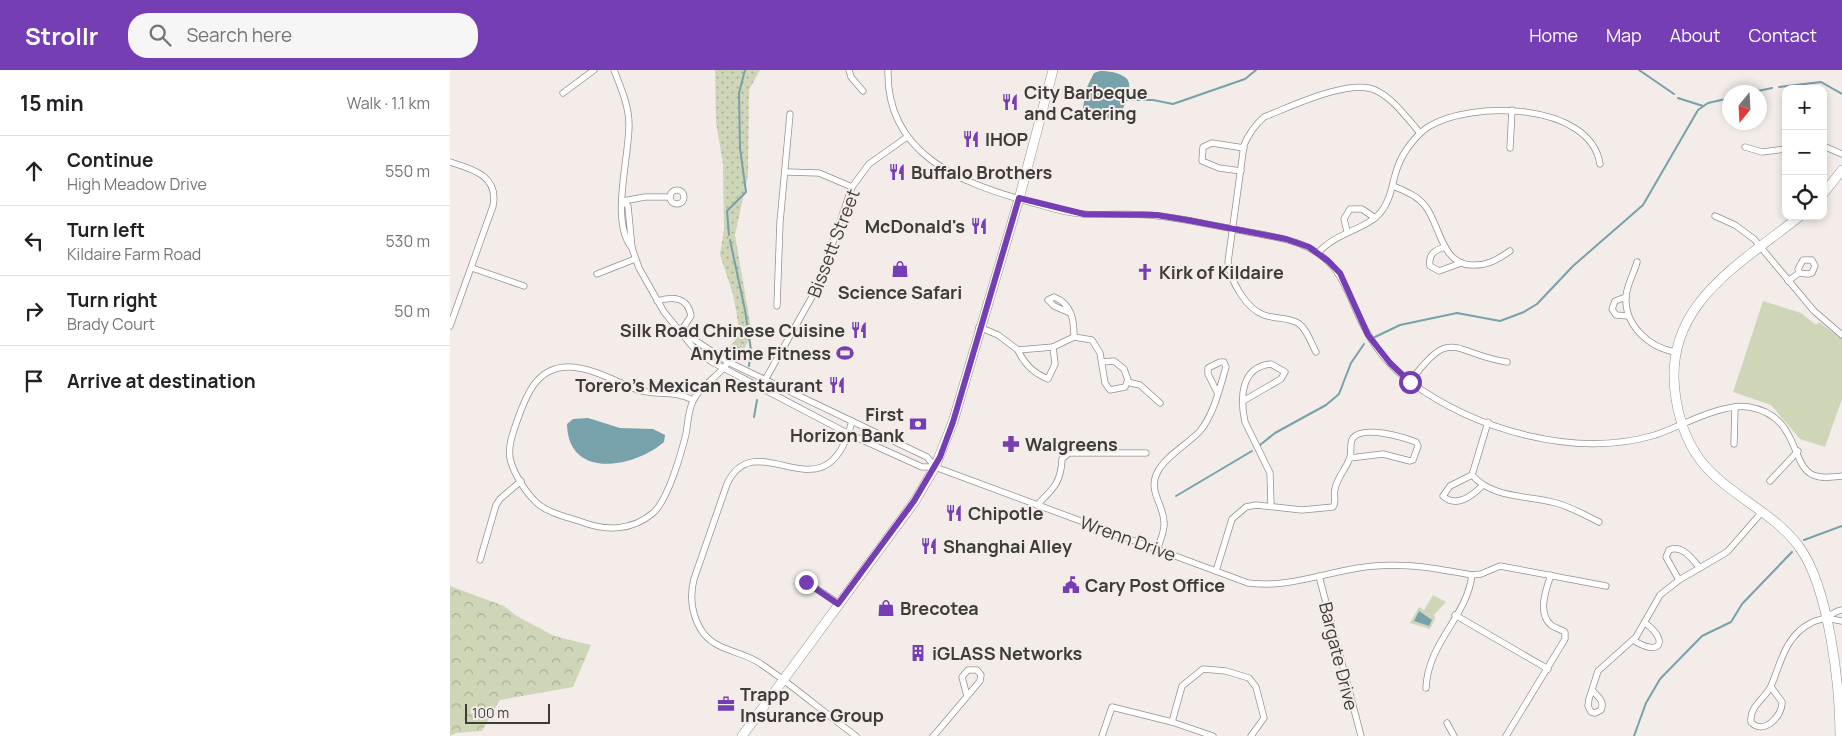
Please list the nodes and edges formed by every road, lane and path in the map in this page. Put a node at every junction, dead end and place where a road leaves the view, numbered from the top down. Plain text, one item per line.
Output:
1 (594, 70) edge
2 (614, 70) edge
3 (849, 70) edge
4 (888, 70) edge
5 (1053, 70) edge
6 (863, 91) dead end
7 (563, 93) dead end
8 (1512, 110) junction
9 (790, 114) dead end
10 (1420, 133) junction
11 (907, 137) junction
12 (1745, 147) dead end
13 (1244, 148) junction
14 (1510, 148) dead end
15 (1827, 148) edge
16 (1782, 150) edge
17 (1842, 154) edge
18 (450, 162) edge
19 (1600, 164) dead end
20 (1842, 170) edge
21 (1241, 171) junction
22 (786, 172) junction
23 (1393, 186) junction
24 (852, 187) junction
25 (1827, 189) edge
26 (669, 197) dead end
27 (1019, 198) junction
28 (623, 201) junction
29 (1715, 216) dead end
30 (1374, 218) junction
31 (1795, 220) edge
32 (1233, 229) junction
33 (1347, 231) junction
34 (1446, 247) junction
35 (1761, 247) junction
36 (1510, 251) dead end
37 (1318, 253) junction
38 (635, 259) junction
39 (1638, 262) dead end
40 (1461, 263) junction
41 (472, 268) junction
42 (1800, 272) dead end
43 (597, 274) dead end
44 (1788, 281) junction
45 (524, 286) dead end
46 (1626, 298) junction
47 (657, 301) junction
48 (777, 306) dead end
49 (1070, 313) dead end
50 (1628, 316) junction
51 (450, 326) edge
52 (979, 327) junction
53 (681, 331) junction
54 (1842, 335) edge
55 (1074, 337) junction
56 (1053, 347) junction
57 (1018, 350) junction
58 (1316, 352) dead end
59 (1676, 352) junction
60 (728, 362) junction
61 (1103, 362) junction
62 (1507, 362) dead end
63 (723, 370) junction
64 (764, 379) junction
65 (1127, 382) junction
66 (1410, 382) junction
67 (760, 389) junction
68 (1217, 392) junction
69 (693, 400) junction
70 (1243, 401) junction
71 (1160, 403) dead end
72 (1735, 407) junction
73 (852, 421) junction
74 (1488, 422) junction
75 (1681, 426) junction
76 (848, 434) junction
77 (1734, 444) dead end
78 (1798, 451) junction
79 (1146, 454) dead end
80 (1350, 458) junction
81 (936, 467) junction
82 (1472, 476) junction
83 (1842, 476) edge
84 (520, 481) junction
85 (1770, 481) dead end
86 (1482, 486) junction
87 (1037, 506) junction
88 (1271, 506) junction
89 (1762, 512) junction
90 (1599, 522) dead end
91 (1158, 548) junction
92 (480, 560) dead end
93 (1700, 568) junction
94 (1216, 571) junction
95 (1472, 575) junction
96 (1551, 575) junction
97 (1319, 576) junction
98 (1679, 580) junction
99 (806, 582) dead end
100 (1606, 586) dead end
101 (838, 604) junction
102 (1842, 610) edge
103 (1455, 615) junction
104 (1825, 618) junction
105 (1842, 621) edge
106 (1645, 623) junction
107 (1633, 640) junction
108 (1548, 668) junction
109 (783, 680) junction
110 (1770, 687) junction
111 (1426, 688) dead end
112 (1592, 690) dead end
113 (967, 696) junction
114 (1172, 722) junction
115 (1448, 723) dead end
116 (742, 736) edge
117 (856, 736) edge
118 (934, 736) edge
119 (1102, 736) edge
120 (1213, 736) edge
121 (1251, 736) edge
122 (1361, 736) edge
123 (1454, 736) edge
124 (1506, 736) edge
125 (1840, 736) edge

1 - 7 street
2 - 28 street
3 - 6 street
4 - 11 street
5 - 27 main road
8 - 10 street
8 - 14 street
8 - 19 street
9 - 22 street
10 - 13 street
10 - 23 street
11 - 24 street, Bissett Street
11 - 27 street
12 - 16 street
13 - 21 street
13 - 21 street
15 - 17 street
18 - 41 street
20 - 25 main road
21 - 32 street
22 - 24 street
22 - 48 street
23 - 30 street
23 - 34 street
24 - 64 street, Bissett Street
26 - 28 street
27 - 32 street
27 - 52 main road
28 - 38 street
29 - 35 street
30 - 33 street
30 - 33 street
31 - 35 main road
32 - 37 street
32 - 58 street
33 - 37 street
34 - 40 street
34 - 40 street
35 - 44 street
35 - 59 main road
36 - 40 street
37 - 66 street
38 - 43 street
38 - 47 street
39 - 46 street
41 - 45 street
41 - 51 street
42 - 44 street
44 - 54 street
46 - 50 street
46 - 50 street
47 - 53 street
47 - 53 street
49 - 55 street
50 - 59 street
52 - 57 street
52 - 81 main road
53 - 60 street
53 - 63 street
55 - 56 street
55 - 61 street
56 - 57 street
56 - 57 street
59 - 75 main road
60 - 63 street
60 - 64 street
61 - 65 street
61 - 65 street
62 - 66 street
63 - 67 street
63 - 69 street
64 - 67 street, Bissett Street
64 - 73 street
65 - 71 street
66 - 74 street
67 - 76 street
68 - 68 street
68 - 91 street
69 - 84 street
69 - 84 street
70 - 70 street
70 - 88 street
72 - 75 street
72 - 77 street
72 - 78 street
73 - 76 street
73 - 81 street
74 - 75 street
74 - 82 street
75 - 89 main road
76 - 81 street
76 - 109 street
78 - 83 street
78 - 85 street
79 - 87 street
80 - 80 street
80 - 88 street
81 - 87 street, Wrenn Drive
81 - 101 main road
82 - 86 street
82 - 86 street
84 - 92 street
86 - 90 street
87 - 91 street, Wrenn Drive
88 - 94 street
89 - 93 street
89 - 104 main road
91 - 94 street, Wrenn Drive
93 - 98 street
93 - 98 street
94 - 97 street, Wrenn Drive
95 - 96 street
95 - 97 street, Wrenn Drive
95 - 103 street
96 - 100 street
96 - 108 street
97 - 122 street, Bargate Drive
98 - 106 street
99 - 101 street
101 - 109 main road
102 - 104 street
103 - 108 street
103 - 111 street
104 - 105 street
104 - 110 street
104 - 125 main road
106 - 107 street
106 - 107 street
107 - 112 street
108 - 124 street
109 - 116 main road
109 - 117 street
110 - 110 street
113 - 113 street
113 - 118 street
114 - 119 street
114 - 120 street
114 - 121 street
115 - 123 street

